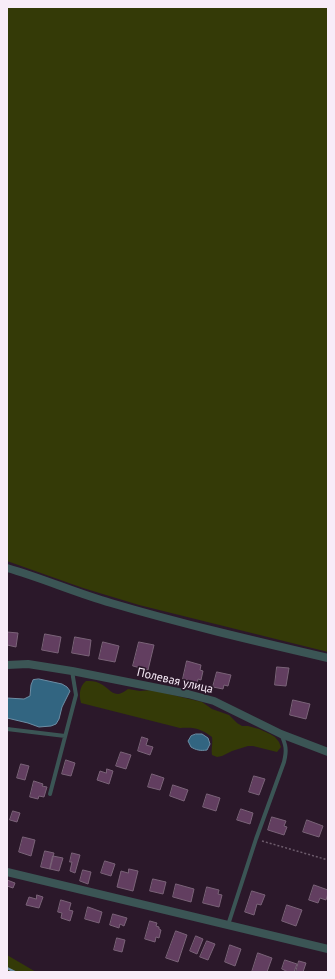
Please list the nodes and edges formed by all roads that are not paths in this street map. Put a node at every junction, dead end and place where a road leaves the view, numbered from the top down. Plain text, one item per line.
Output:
1 (7, 568) edge
2 (328, 658) edge
3 (7, 665) edge
4 (72, 671) junction
5 (7, 728) edge
6 (281, 734) junction
7 (65, 736) junction
8 (328, 752) edge
9 (50, 794) dead end
10 (7, 872) edge
11 (228, 926) junction
12 (328, 949) edge

1 - 2 street
3 - 4 street, Полевая улица
4 - 6 street, Полевая улица
4 - 7 lane
5 - 7 lane
6 - 8 street, Полевая улица
6 - 11 lane
7 - 9 lane
10 - 11 street
11 - 12 street

